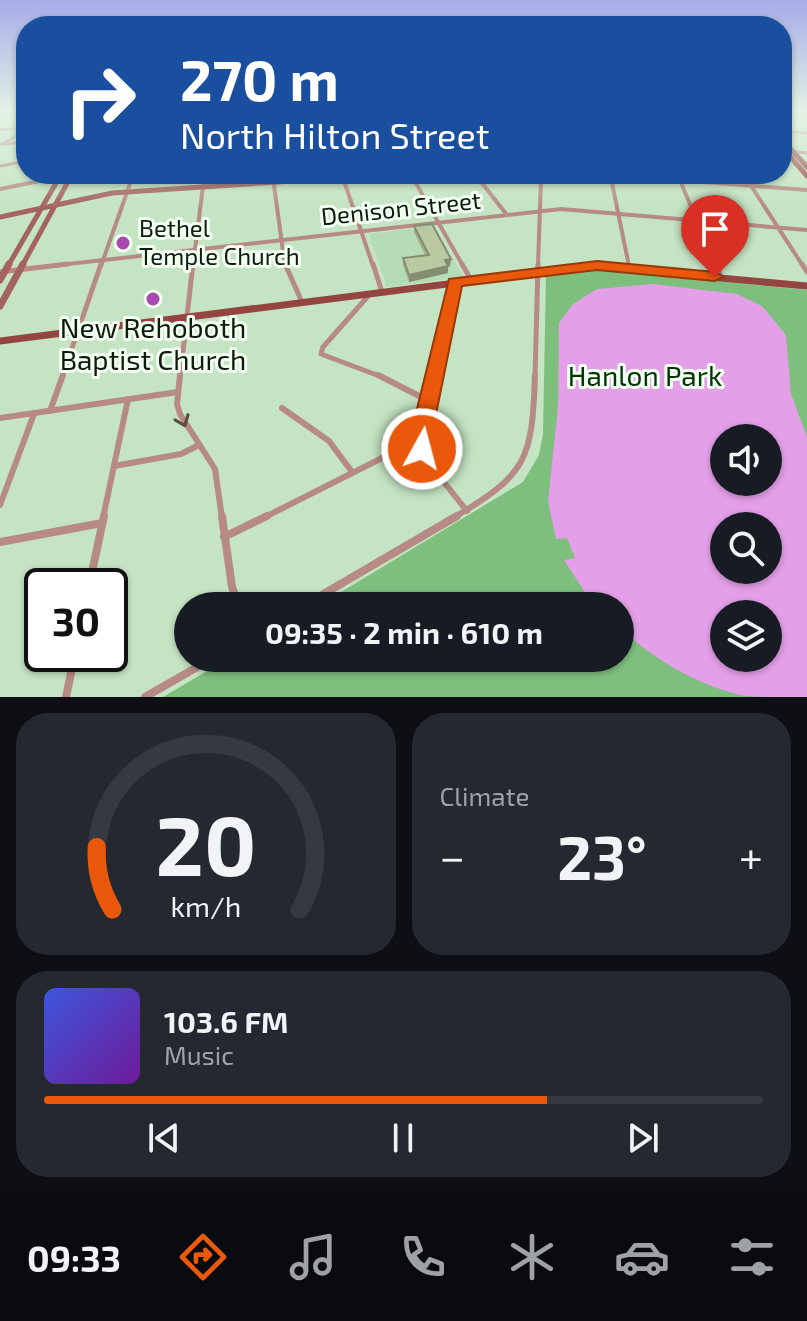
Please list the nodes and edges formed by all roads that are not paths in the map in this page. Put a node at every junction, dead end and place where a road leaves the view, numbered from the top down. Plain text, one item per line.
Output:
1 (794, 152) joint
2 (807, 153) edge
3 (806, 171) edge
4 (23, 184) edge
5 (55, 184) edge
6 (67, 184) edge
7 (130, 184) edge
8 (238, 184) edge
9 (274, 184) edge
10 (346, 184) edge
11 (417, 184) edge
12 (483, 184) edge
13 (541, 184) edge
14 (612, 184) edge
15 (681, 184) edge
16 (727, 184) edge
17 (202, 186) junction
18 (751, 186) junction
19 (0, 189) edge
20 (807, 190) edge
21 (127, 192) junction
22 (55, 205) junction
23 (41, 208) junction
24 (540, 212) junction
25 (618, 214) junction
26 (508, 215) junction
27 (0, 217) edge
28 (697, 221) junction
29 (439, 223) junction
30 (778, 228) junction
31 (807, 230) edge
32 (361, 232) junction
33 (280, 241) junction
34 (195, 250) junction
35 (103, 260) junction
36 (629, 268) junction
37 (19, 269) junction
38 (3, 271) edge
39 (538, 272) junction
40 (807, 272) edge
41 (721, 277) junction
42 (0, 280) edge
43 (471, 280) junction
44 (455, 282) junction
45 (807, 286) edge
46 (382, 292) junction
47 (371, 293) junction
48 (302, 302) junction
49 (0, 306) edge
50 (187, 317) junction
51 (78, 331) junction
52 (0, 341) edge
53 (178, 392) junction
54 (128, 399) junction
55 (429, 401) junction
56 (282, 408) dead end
57 (50, 411) junction
58 (35, 413) junction
59 (0, 418) edge
60 (199, 445) junction
61 (422, 449) junction
62 (114, 466) junction
63 (352, 472) junction
64 (0, 505) edge
65 (467, 511) junction
66 (102, 523) junction
67 (224, 537) junction
68 (0, 542) edge
69 (93, 568) edge
70 (234, 592) edge
71 (327, 592) edge
72 (71, 672) edge
73 (189, 672) edge
74 (66, 697) edge
75 (145, 697) edge

1 - 2 street
1 - 3 main road
4 - 19 street
5 - 23 main road
6 - 22 main road
7 - 21 street
8 - 17 main road
9 - 33 street
10 - 32 street
11 - 29 street
12 - 26 street
13 - 24 street
14 - 25 street
15 - 28 street
16 - 18 street
17 - 21 main road
17 - 34 street
18 - 20 street
18 - 30 street
21 - 22 main road
21 - 35 street
22 - 23 main road
22 - 37 main road
23 - 27 main road
23 - 38 main road
24 - 25 street, Denison Street
24 - 26 street, Denison Street
24 - 39 street
25 - 28 street, Denison Street
25 - 36 street
26 - 29 street, Denison Street
28 - 30 street, Denison Street
28 - 41 street
29 - 32 street, Denison Street
29 - 43 street
30 - 31 street, Denison Street
30 - 40 street
32 - 33 street, Denison Street
32 - 46 street
33 - 34 street, Denison Street
33 - 48 street
34 - 35 street, Denison Street
34 - 50 street
35 - 37 street, Denison Street
35 - 51 street
36 - 39 main road
36 - 41 main road
37 - 38 street, Denison Street
37 - 49 main road
38 - 42 main road
39 - 43 main road
39 - 65 street
41 - 45 main road
43 - 44 main road
44 - 46 main road
44 - 55 street
46 - 47 main road
47 - 48 main road
47 - 55 street
48 - 50 main road
50 - 51 main road
50 - 53 street
51 - 52 main road
51 - 57 street
53 - 54 street
53 -> 60 street
54 - 57 street
54 - 62 street
55 - 61 street
56 - 63 street
57 - 58 street
58 - 59 street
58 - 64 street
60 - 62 street
60 - 67 street
61 - 63 street
61 - 65 street
62 - 66 street
63 - 67 street
65 - 71 street
66 - 68 street
66 - 69 street
67 - 70 street
72 - 74 street
73 - 75 street

